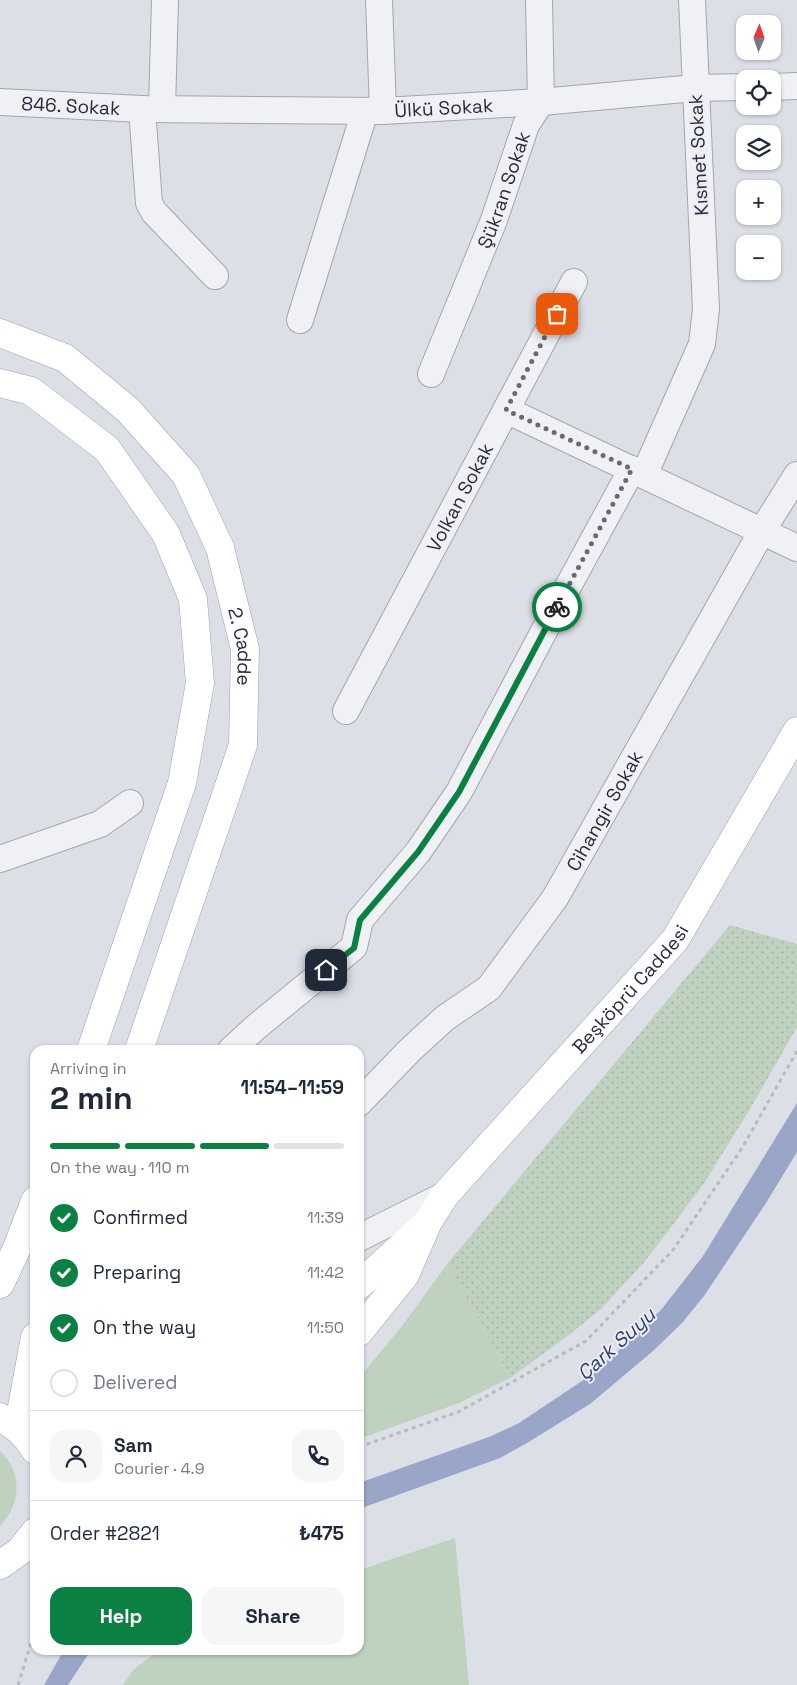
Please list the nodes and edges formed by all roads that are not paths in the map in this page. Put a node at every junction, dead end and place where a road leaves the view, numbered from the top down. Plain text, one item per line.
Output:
1 (165, 0) edge
2 (379, 0) edge
3 (539, 0) edge
4 (692, 0) edge
5 (797, 86) edge
6 (736, 87) edge
7 (781, 87) edge
8 (695, 88) junction
9 (0, 102) edge
10 (541, 102) junction
11 (152, 109) junction
12 (374, 111) junction
13 (216, 276) dead end
14 (574, 282) dead end
15 (300, 320) dead end
16 (0, 333) edge
17 (431, 374) dead end
18 (0, 383) edge
19 (506, 410) junction
20 (638, 472) junction
21 (797, 475) edge
22 (762, 531) junction
23 (797, 548) edge
24 (346, 711) dead end
25 (797, 730) edge
26 (130, 803) dead end
27 (0, 859) edge
28 (93, 1045) edge
29 (141, 1045) edge
30 (236, 1045) edge
31 (364, 1097) edge
32 (445, 1195) junction
33 (30, 1214) edge
34 (428, 1222) junction
35 (364, 1236) edge
36 (364, 1280) edge
37 (0, 1284) edge
38 (364, 1326) edge
39 (30, 1377) edge
40 (23, 1434) edge
41 (30, 1539) edge
42 (0, 1564) edge

1 - 11 street
2 - 12 street
3 - 10 street
4 - 8 street, Kısmet Sokak
5 - 7 street
6 - 8 street, Ülkü Sokak
8 - 10 street, Ülkü Sokak
8 - 20 street, Kısmet Sokak
9 - 11 street, 846. Sokak
10 - 12 street, Ülkü Sokak
10 - 17 street, Şükran Sokak
11 - 12 street, Ülkü Sokak
11 - 13 street
12 - 15 street
14 - 19 street, Volkan Sokak
16 - 29 main road, 2. Cadde
18 - 28 main road
19 - 20 street
19 - 24 street, Volkan Sokak
20 - 22 street
20 - 30 street, Kısmet Sokak
21 - 22 street, Cihangir Sokak
22 - 23 street
22 - 31 street, Cihangir Sokak
25 - 32 main road, Beşköprü Caddesi
26 - 27 street
32 - 34 main road, Beşköprü Caddesi
32 - 35 street
33 - 37 main road
34 - 36 main road, Beşköprü Caddesi
34 - 38 main road, Beşköprü Caddesi
39 - 40 main road
41 - 42 main road

